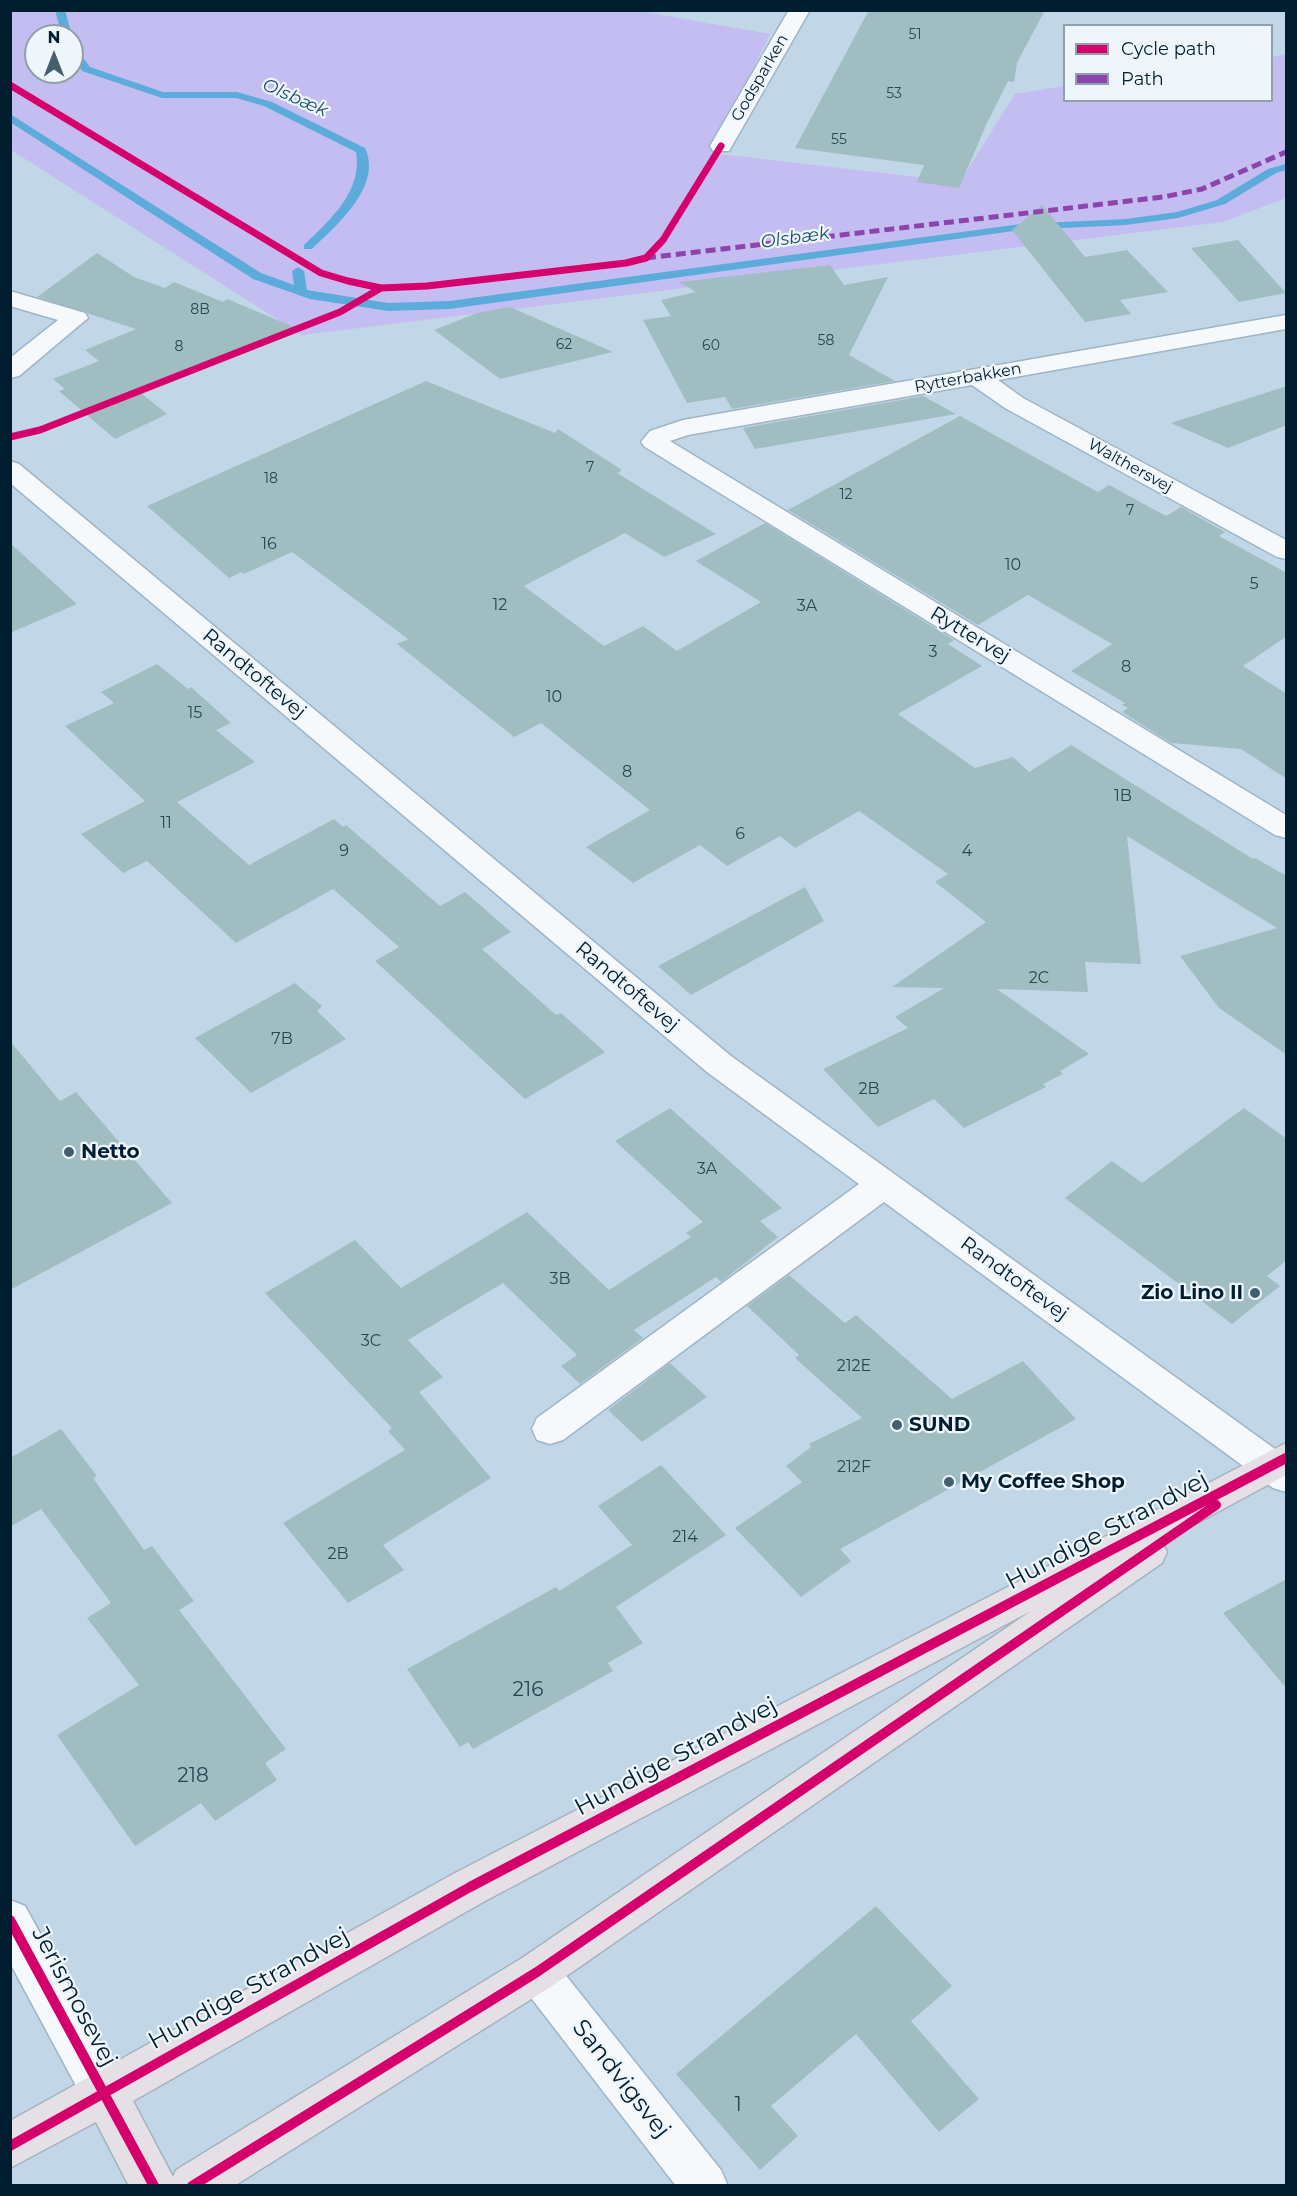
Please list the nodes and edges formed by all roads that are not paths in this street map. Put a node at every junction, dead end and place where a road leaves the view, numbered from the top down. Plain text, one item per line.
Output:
1 (800, 10) edge
2 (721, 146) dead end
3 (10, 298) edge
4 (1287, 322) edge
5 (10, 371) edge
6 (977, 376) junction
7 (654, 442) joint
8 (10, 469) edge
9 (1287, 551) edge
10 (1287, 828) edge
11 (884, 1184) junction
12 (550, 1429) dead end
13 (1282, 1467) edge
14 (10, 1920) edge
15 (537, 1972) junction
16 (104, 2093) junction
17 (10, 2146) edge
18 (154, 2186) edge
19 (192, 2186) edge
20 (705, 2186) edge

1 - 2 street, Godsparken
3 - 5 street
4 - 6 street, Rytterbakken
6 - 7 street, Rytterbakken
6 - 9 street, Walthersvej
7 - 10 street, Ryttervej
8 - 11 street, Randtoftevej
11 - 12 street
11 - 13 street, Randtoftevej
13 - 15 main road, Hundige Strandvej
13 - 16 main road, Hundige Strandvej
14 - 16 street, Jerismosevej
15 - 19 main road, Hundige Strandvej
15 - 20 street, Sandvigsvej
16 - 17 main road, Hundige Strandvej
16 - 18 main road

